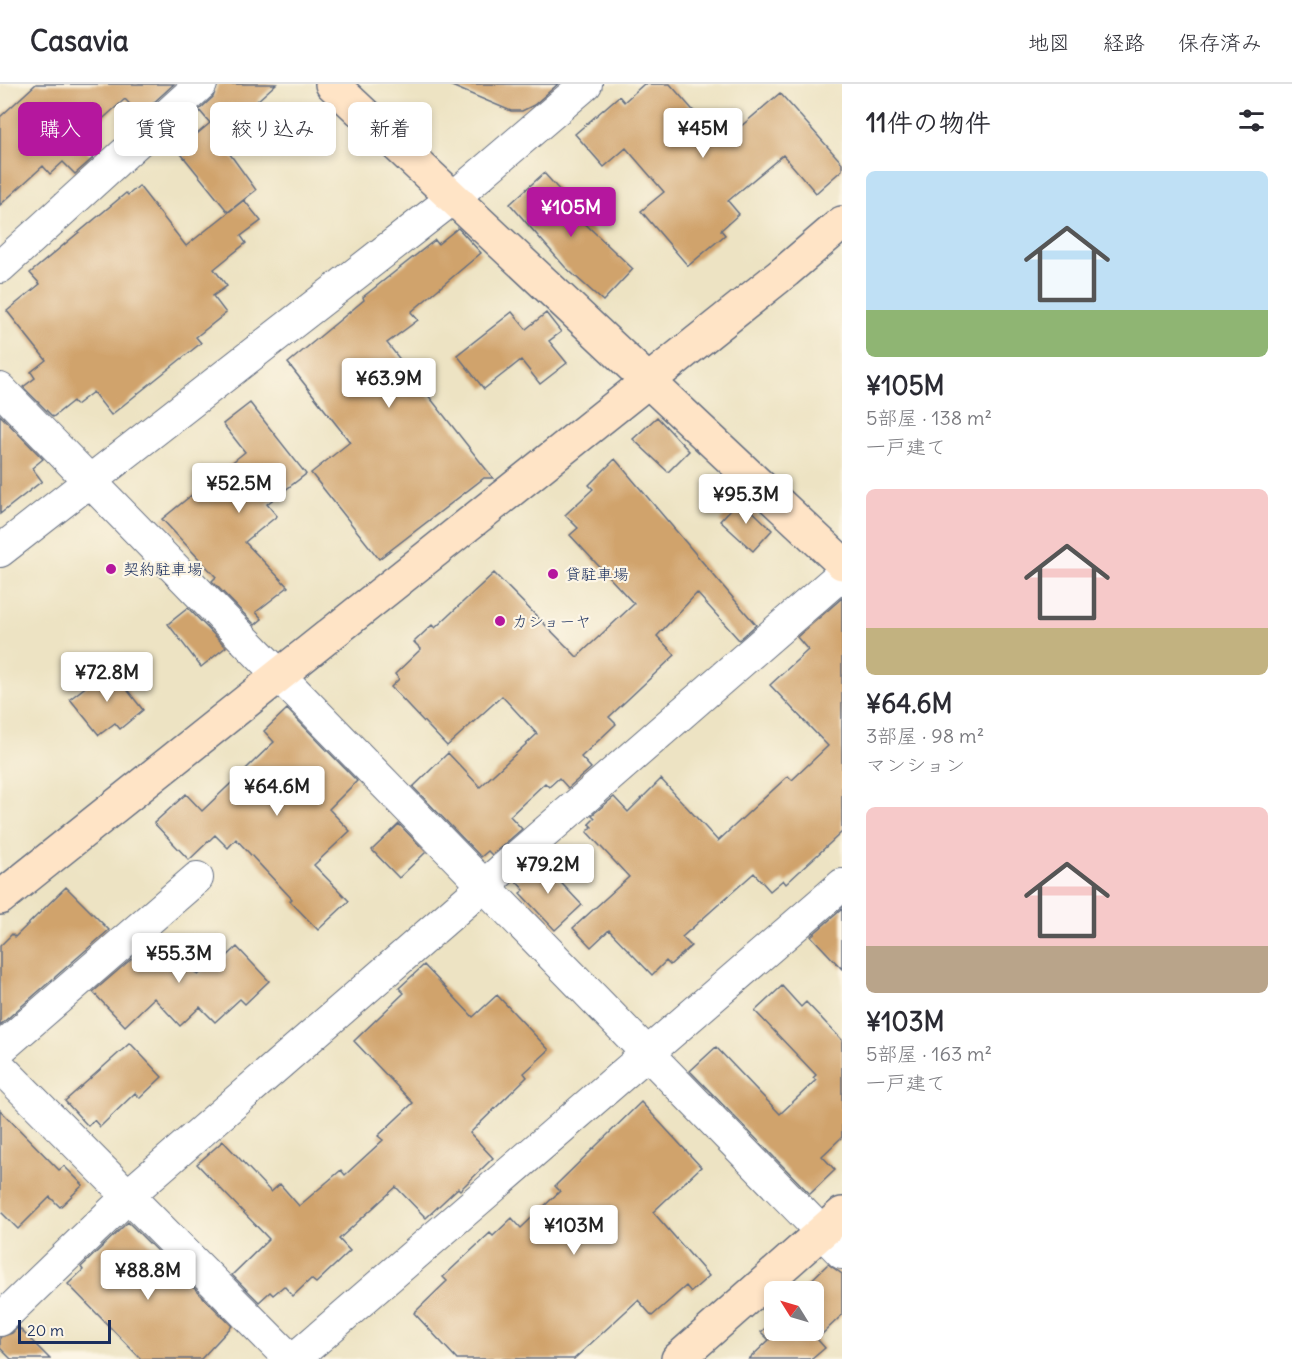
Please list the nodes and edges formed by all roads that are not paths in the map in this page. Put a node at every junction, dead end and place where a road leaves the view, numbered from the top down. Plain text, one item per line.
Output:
1 (201, 84) edge
2 (332, 84) edge
3 (586, 84) edge
4 (453, 198) junction
5 (842, 223) edge
6 (0, 267) edge
7 (648, 381) junction
8 (0, 389) edge
9 (88, 483) junction
10 (0, 551) edge
11 (842, 563) edge
12 (842, 574) edge
13 (278, 676) junction
14 (196, 878) dead end
15 (842, 885) edge
16 (483, 886) junction
17 (0, 898) edge
18 (647, 1054) junction
19 (2, 1067) edge
20 (128, 1196) junction
21 (835, 1233) edge
22 (0, 1320) edge
23 (292, 1359) edge
24 (678, 1359) edge

1 - 6 street
2 - 4 street
3 - 4 street
4 - 7 street
4 - 9 street
5 - 7 street
7 - 11 street
7 - 13 street
8 - 9 street
9 - 10 street
9 - 13 street
12 - 16 street
13 - 16 street
13 - 17 street
14 - 19 street
15 - 18 street
16 - 18 street
16 - 20 street
18 - 21 street
18 - 23 street
19 - 20 street
20 - 22 street
20 - 23 street
21 - 24 street

